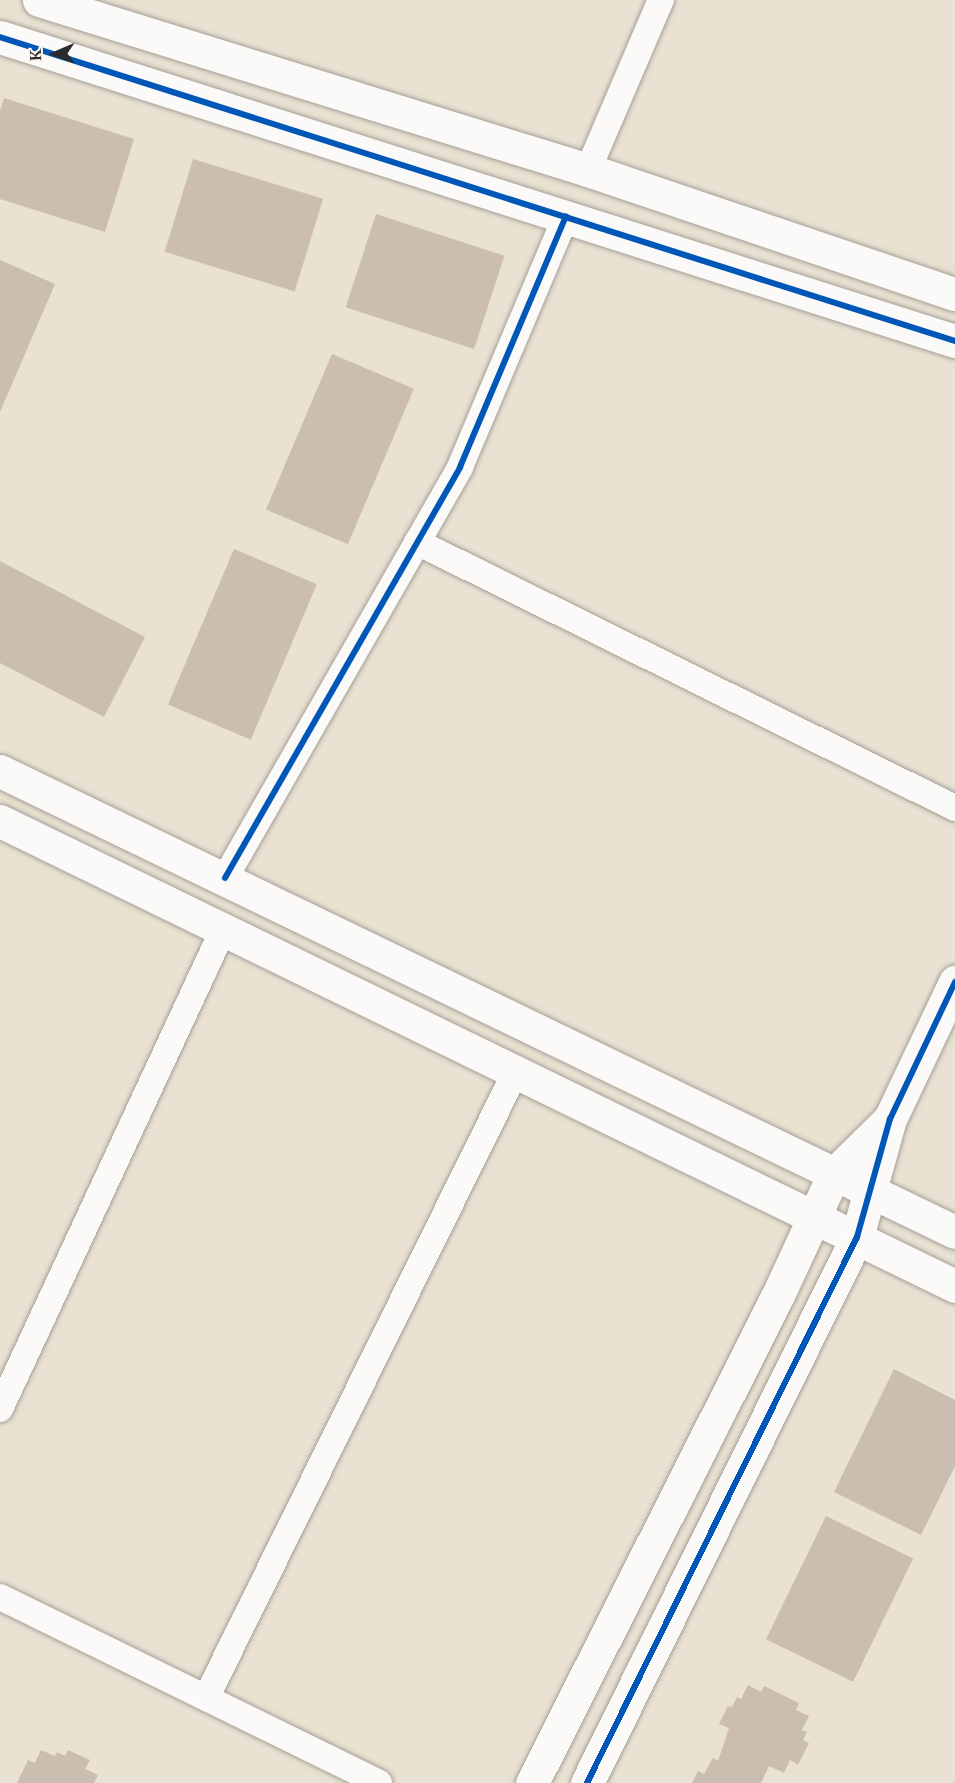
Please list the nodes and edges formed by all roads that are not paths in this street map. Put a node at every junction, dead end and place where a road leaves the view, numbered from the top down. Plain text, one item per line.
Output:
1 (39, 0) edge
2 (661, 0) edge
3 (0, 37) edge
4 (588, 170) junction
5 (566, 216) junction
6 (955, 294) edge
7 (955, 340) edge
8 (417, 542) junction
9 (0, 771) edge
10 (955, 808) edge
11 (0, 821) edge
12 (225, 878) junction
13 (223, 930) junction
14 (955, 982) edge
15 (515, 1073) junction
16 (890, 1119) junction
17 (834, 1173) junction
18 (872, 1192) junction
19 (813, 1216) junction
20 (955, 1232) edge
21 (857, 1237) junction
22 (955, 1286) edge
23 (0, 1409) edge
24 (0, 1597) edge
25 (206, 1698) junction
26 (379, 1783) edge
27 (532, 1783) edge
28 (587, 1783) edge

1 - 4 street
2 - 4 street
3 - 5 street
4 - 6 street
5 - 7 street
5 - 8 street
8 - 10 street
8 - 12 street
9 - 12 street
11 - 13 street
12 - 17 street
13 - 15 street
13 - 23 street
14 - 16 street
15 - 19 street
15 - 25 street
16 - 17 street
16 - 18 street
17 - 18 street
17 - 19 street
18 - 20 street
18 - 21 street
19 - 21 street
19 - 27 street
21 - 22 street
21 - 28 street
24 - 25 street
25 - 26 street

